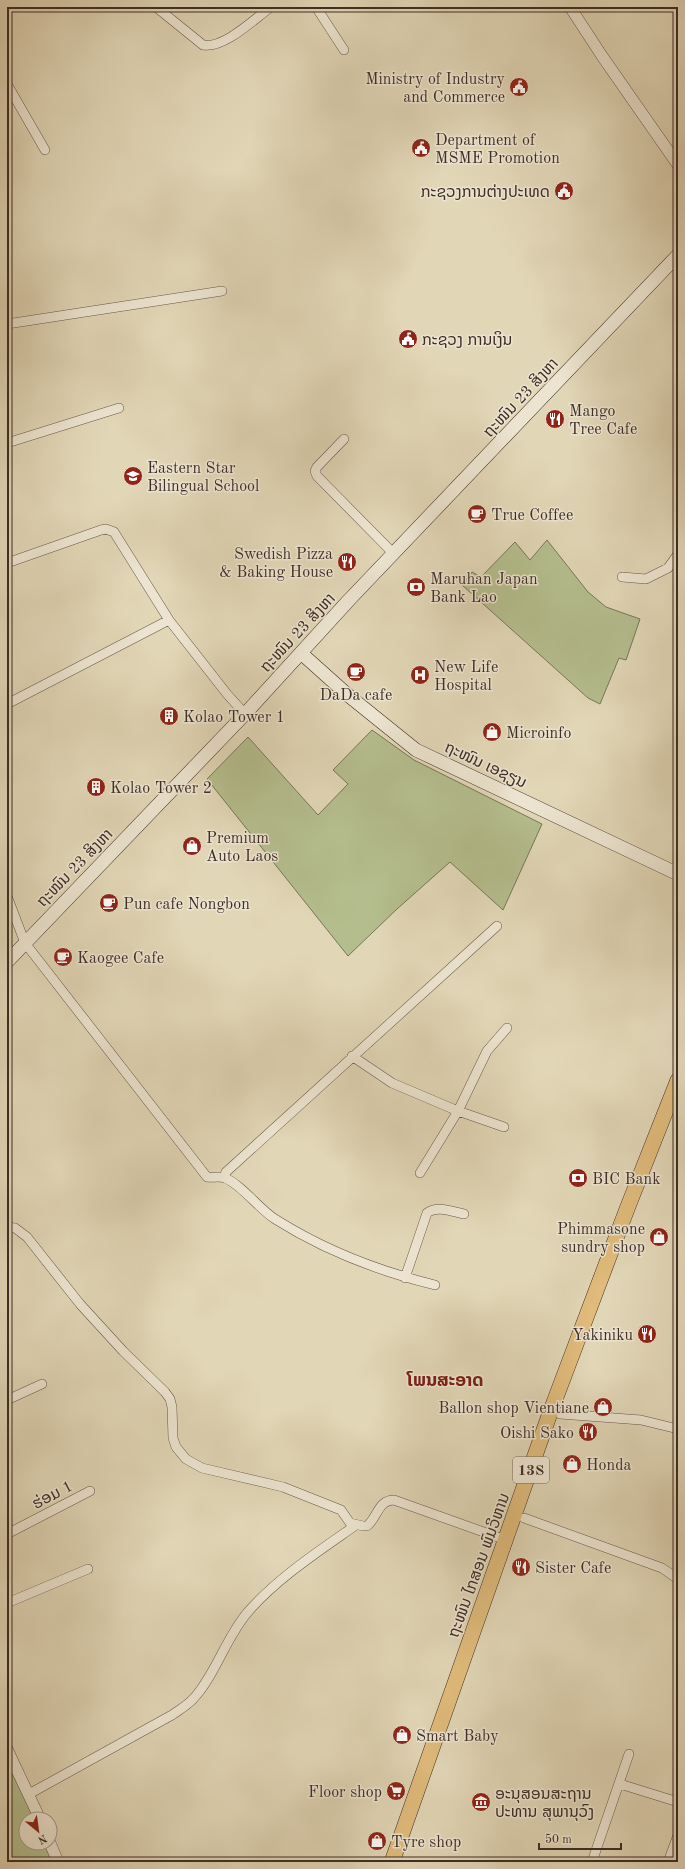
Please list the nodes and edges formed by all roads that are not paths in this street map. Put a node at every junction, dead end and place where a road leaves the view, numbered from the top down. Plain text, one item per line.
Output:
1 (271, 7) edge
2 (316, 7) edge
3 (570, 7) edge
4 (160, 8) edge
5 (344, 50) dead end
6 (7, 84) edge
7 (45, 150) dead end
8 (678, 165) edge
9 (678, 255) edge
10 (222, 291) dead end
11 (7, 324) edge
12 (119, 408) dead end
13 (344, 439) dead end
14 (7, 443) edge
15 (394, 554) junction
16 (678, 554) edge
17 (7, 563) edge
18 (622, 577) dead end
19 (169, 620) junction
20 (300, 653) junction
21 (7, 704) edge
22 (245, 714) junction
23 (678, 874) edge
24 (7, 896) edge
25 (497, 926) dead end
26 (25, 943) junction
27 (7, 962) edge
28 (507, 1028) dead end
29 (352, 1056) junction
30 (678, 1080) edge
31 (678, 1106) edge
32 (458, 1111) junction
33 (504, 1127) dead end
34 (420, 1173) dead end
35 (224, 1178) junction
36 (464, 1214) dead end
37 (7, 1227) edge
38 (405, 1278) junction
39 (435, 1285) dead end
40 (42, 1384) dead end
41 (7, 1400) edge
42 (560, 1414) junction
43 (678, 1429) edge
44 (90, 1491) dead end
45 (524, 1518) junction
46 (356, 1525) junction
47 (7, 1534) edge
48 (506, 1540) junction
49 (88, 1569) dead end
50 (678, 1579) edge
51 (7, 1603) edge
52 (7, 1749) edge
53 (629, 1754) dead end
54 (620, 1784) junction
55 (29, 1794) junction
56 (678, 1802) edge
57 (36, 1811) edge
58 (678, 1834) edge
59 (53, 1851) edge
60 (58, 1862) edge
61 (392, 1862) edge
62 (401, 1862) edge
63 (592, 1862) edge
64 (668, 1862) edge

1 - 4 street
2 - 5 street
3 - 8 street
6 - 7 street
9 - 15 main road, ຖະໜົນ 23 ສິງຫາ
10 - 11 street
12 - 14 street
13 - 15 street
15 - 20 main road, ຖະໜົນ 23 ສິງຫາ
16 - 18 street
17 - 19 street
19 - 21 street
19 - 22 street
20 - 22 main road, ຖະໜົນ 23 ສິງຫາ
20 - 23 main road, ຖະໜົນ ເອຊຽນ
22 - 26 main road, ຖະໜົນ 23 ສິງຫາ
24 - 26 street
25 - 29 street
26 - 27 main road, ຖະໜົນ 23 ສິງຫາ
26 - 35 street
28 - 32 street
29 - 32 street
29 - 35 street
30 - 48 highway, ຖະໜົນ ໄກສອນ ພົມວິຫານ / 13S
31 - 42 highway, ຖະໜົນ ໄກສອນ ພົມວິຫານ / 13S
32 - 33 street
32 - 34 street
35 - 38 street
36 - 38 street
37 - 46 street
38 - 39 street
40 - 41 street
42 - 43 street
42 - 45 highway, ຖະໜົນ ໄກສອນ ພົມວິຫານ / 13S
44 - 47 street, ຮ່ອມ 1
45 - 50 street
45 - 62 highway, ຖະໜົນ ໄກສອນ ພົມວິຫານ / 13S
46 - 48 street
46 - 55 street
48 - 61 highway, ຖະໜົນ ໄກສອນ ພົມວິຫານ / 13S
49 - 51 street
52 - 55 street
53 - 54 street
54 - 56 street
54 - 63 street
55 - 57 street
58 - 64 street
59 - 60 street

